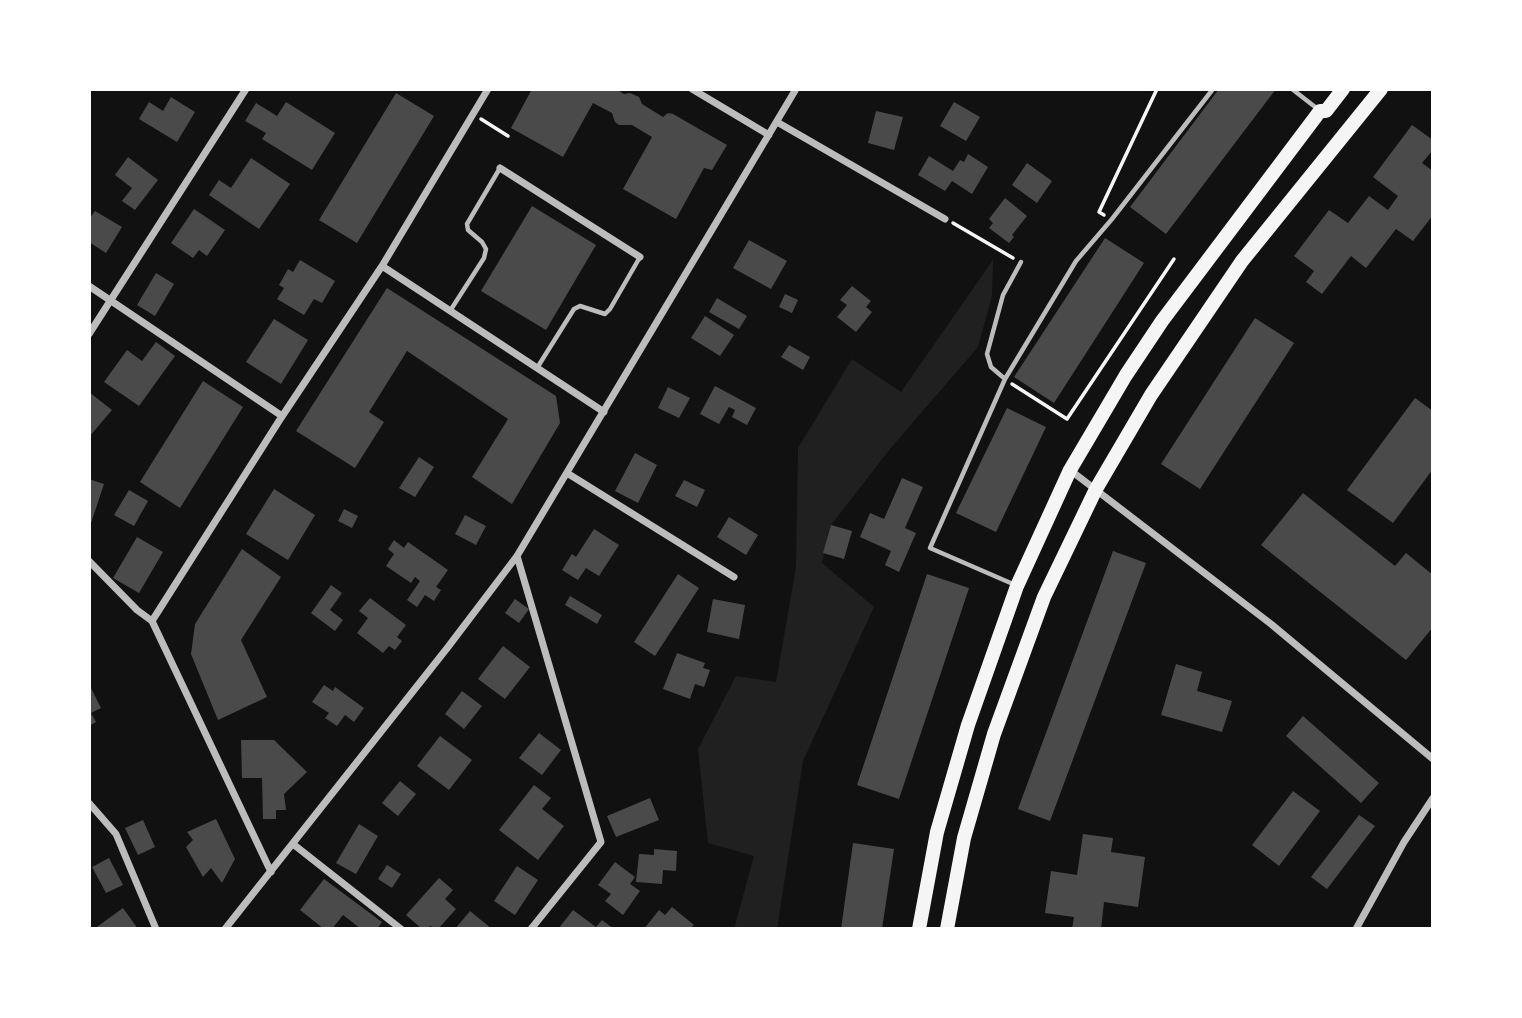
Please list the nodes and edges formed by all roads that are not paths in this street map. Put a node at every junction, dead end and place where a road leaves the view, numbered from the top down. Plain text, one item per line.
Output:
1 (246, 89) edge
2 (488, 89) edge
3 (692, 89) edge
4 (796, 89) edge
5 (1213, 89) edge
6 (1292, 89) edge
7 (1343, 89) edge
8 (1381, 89) edge
9 (699, 92) edge
10 (1320, 111) junction
11 (778, 122) junction
12 (769, 135) junction
13 (499, 168) joint
14 (946, 219) road end
15 (639, 257) joint
16 (1021, 262) road end
17 (382, 266) junction
18 (89, 286) edge
19 (110, 300) junction
20 (450, 311) junction
21 (89, 334) edge
22 (537, 368) junction
23 (1005, 379) junction
24 (604, 412) junction
25 (282, 416) junction
26 (1070, 470) junction
27 (567, 473) junction
28 (1096, 489) junction
29 (517, 556) junction
30 (89, 561) edge
31 (734, 577) dead end
32 (1017, 586) junction
33 (152, 621) junction
34 (1433, 759) edge
35 (1433, 798) edge
36 (89, 803) edge
37 (293, 844) junction
38 (271, 872) junction
39 (156, 929) edge
40 (225, 929) edge
41 (401, 929) edge
42 (531, 929) edge
43 (919, 929) edge
44 (947, 929) edge
45 (1356, 929) edge

1 - 19 street
2 - 17 street
3 - 9 street
4 - 11 street
5 - 23 lane
6 - 10 lane
7 - 10 main road
8 - 28 main road
9 - 12 street
10 - 26 main road
11 - 12 street
11 - 14 street
12 - 24 street
13 - 15 street
13 - 20 lane
15 - 22 lane
16 - 23 lane
17 - 20 street
17 - 25 street
18 - 19 street
19 - 21 street
19 - 25 street
20 - 22 street
22 - 24 street
23 - 32 lane
24 - 27 street
25 - 33 street
26 - 28 street
26 - 32 main road
27 - 29 street
27 - 31 street
28 - 34 street
28 - 44 main road
29 - 37 street
29 - 42 street
30 - 33 street
32 - 43 main road
33 - 38 street
35 - 45 street
36 - 39 street
37 - 38 street
37 - 41 street
38 - 40 street

